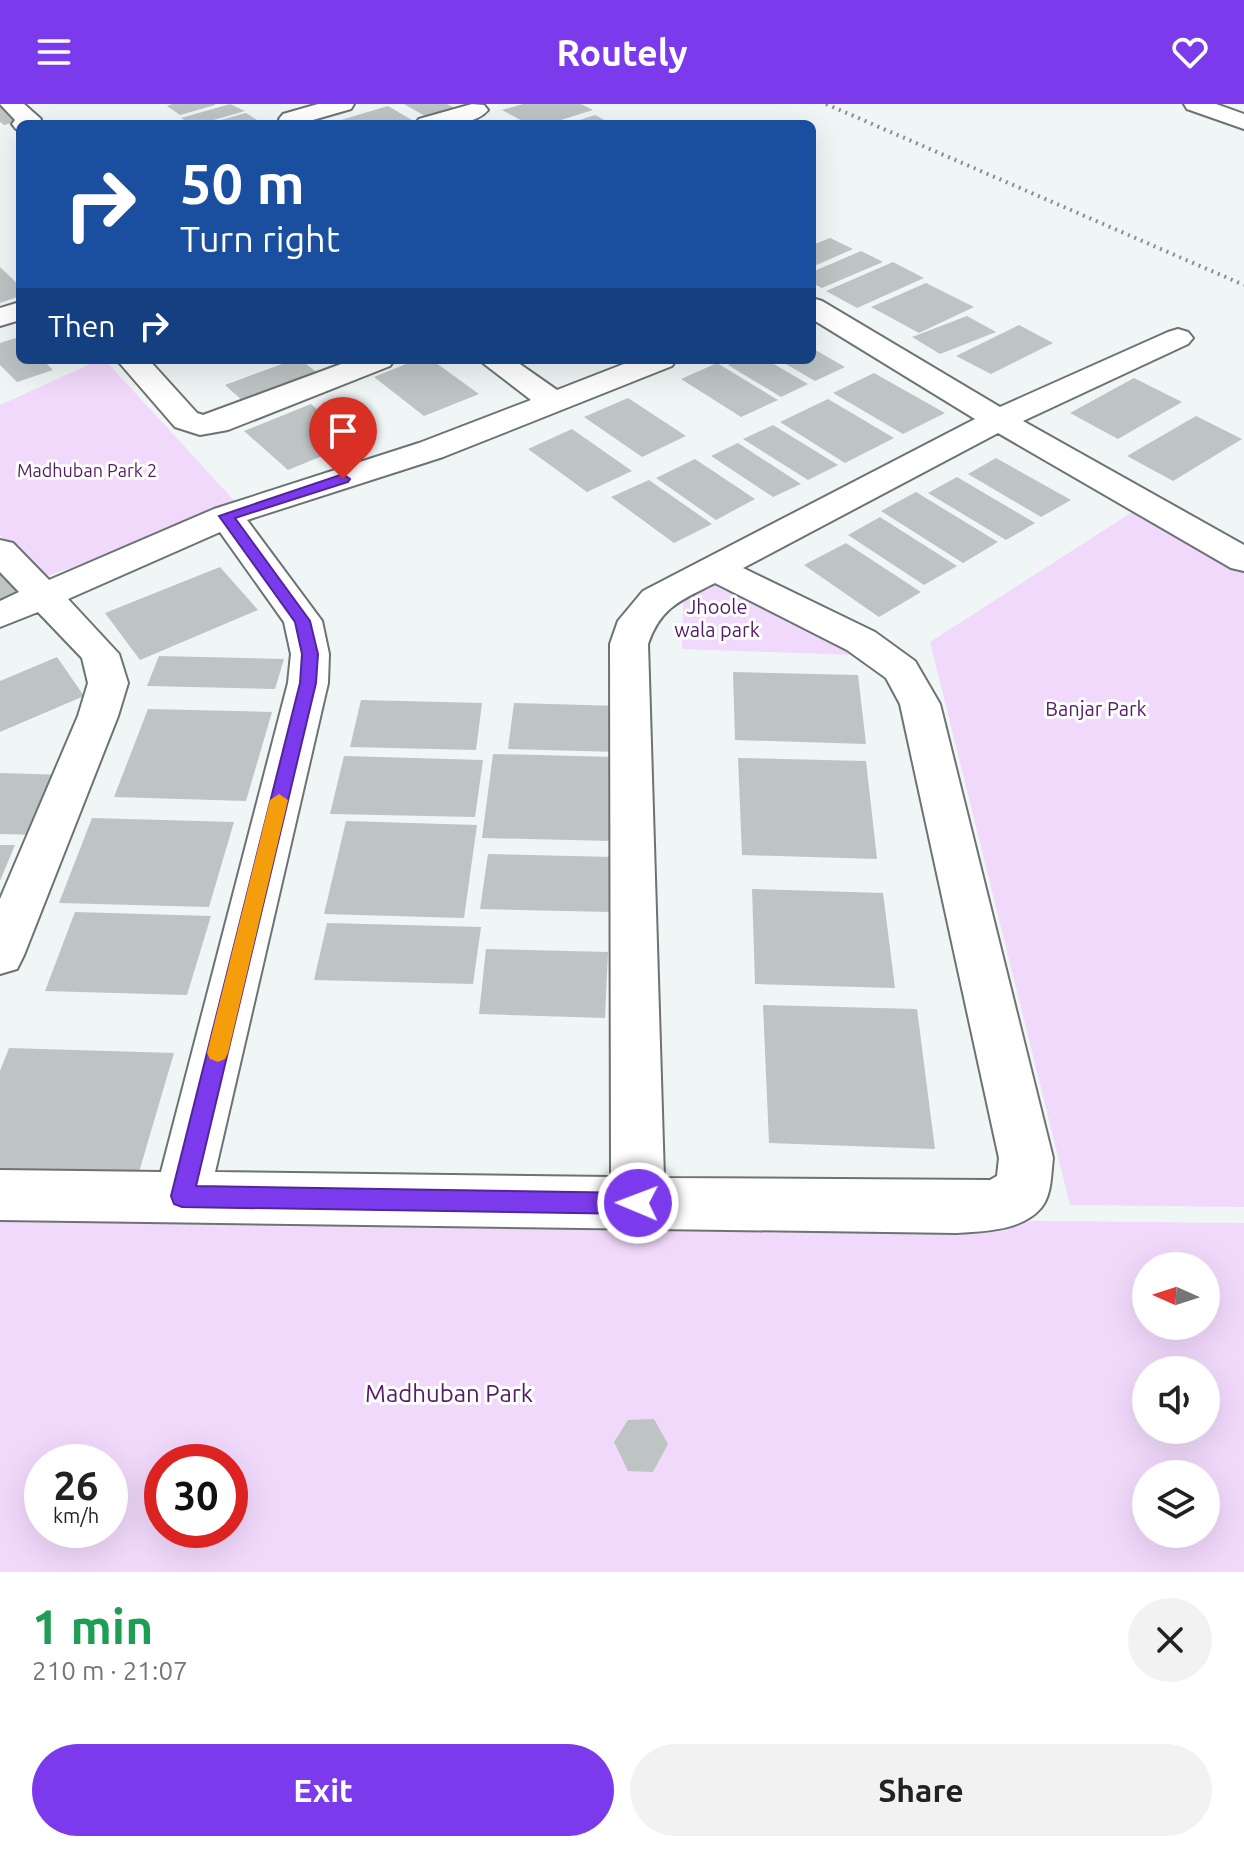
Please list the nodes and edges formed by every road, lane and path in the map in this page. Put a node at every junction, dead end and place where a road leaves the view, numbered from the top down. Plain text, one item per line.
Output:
1 (10, 104) edge
2 (343, 104) edge
3 (1195, 104) edge
4 (470, 107) edge
5 (288, 118) edge
6 (28, 120) edge
7 (437, 120) edge
8 (492, 120) edge
9 (1244, 122) edge
10 (816, 309) edge
11 (1178, 338) dead end
12 (136, 364) edge
13 (369, 364) edge
14 (500, 364) edge
15 (651, 364) edge
16 (554, 402) junction
17 (998, 420) junction
18 (226, 516) junction
19 (0, 551) edge
20 (1244, 560) edge
21 (714, 568) junction
22 (42, 597) junction
23 (0, 615) edge
24 (0, 955) edge
25 (0, 1195) edge
26 (182, 1196) junction
27 (638, 1203) junction

1 - 6 street
2 - 5 street
3 - 9 street
4 - 7 street
4 - 8 street
10 - 17 street
11 - 17 street
12 - 13 street
14 - 16 street
15 - 16 street
16 - 18 street
17 - 20 street
17 - 21 street
18 - 22 street
18 - 26 street
19 - 22 street
21 - 27 street
21 - 27 street
22 - 23 street
22 - 24 street
25 - 26 street
26 - 27 street

